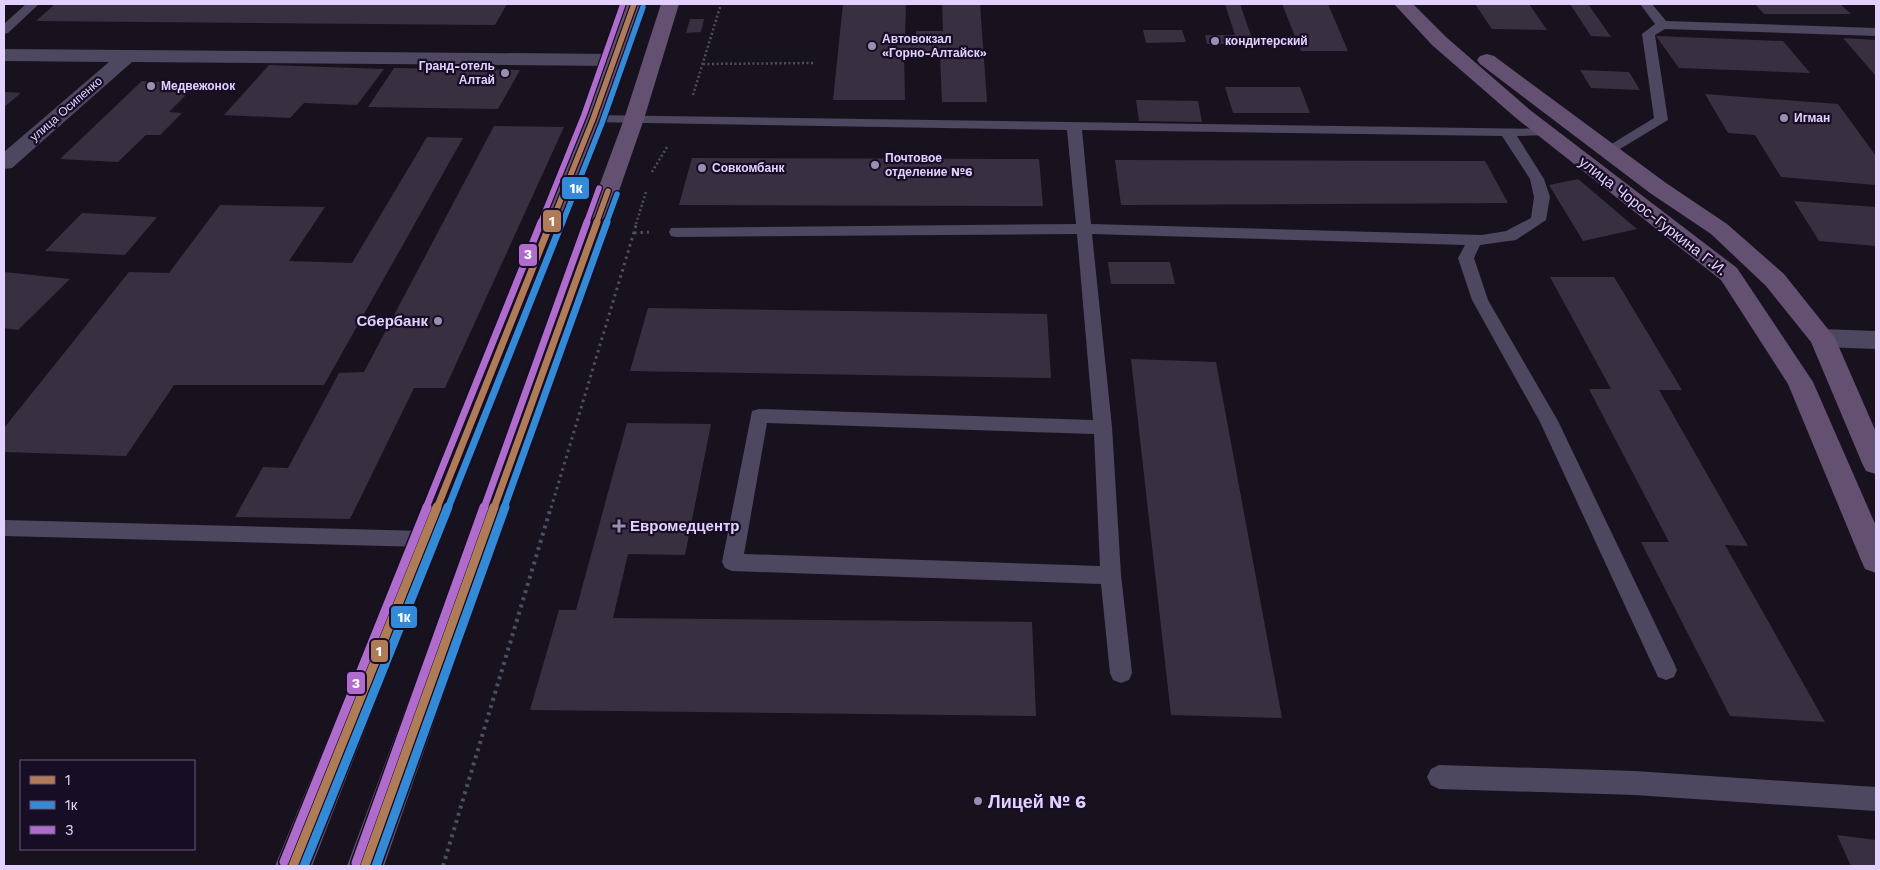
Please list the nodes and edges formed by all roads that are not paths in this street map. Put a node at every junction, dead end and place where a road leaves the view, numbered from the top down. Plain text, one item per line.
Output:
1 (33, 4) edge
2 (634, 4) edge
3 (670, 4) edge
4 (1403, 4) edge
5 (1426, 4) edge
6 (1646, 4) edge
7 (1662, 25) junction
8 (4, 30) edge
9 (1876, 32) edge
10 (4, 55) edge
11 (127, 56) junction
12 (616, 60) junction
13 (593, 119) junction
14 (634, 119) junction
15 (1074, 125) junction
16 (1507, 132) junction
17 (1546, 132) junction
18 (1610, 151) junction
19 (4, 163) edge
20 (1086, 229) junction
21 (677, 232) dead end
22 (1475, 240) junction
23 (1822, 338) junction
24 (1876, 340) edge
25 (1103, 427) junction
26 (1876, 463) edge
27 (4, 528) edge
28 (423, 539) junction
29 (1876, 560) edge
30 (1111, 576) junction
31 (1666, 670) dead end
32 (1121, 673) dead end
33 (1439, 777) dead end
34 (1876, 800) edge
35 (293, 866) edge
36 (365, 866) edge

1 - 8 lane
2 - 12 main road
3 - 14 main road
4 - 17 main road, улица Чорос-Гуркина Г.И.
5 - 18 main road, улица Чорос-Гуркина Г.И.
6 - 7 lane
7 - 9 lane
7 - 18 lane
10 - 11 street
11 - 12 street
11 - 19 street, улица Осипенко
12 - 13 main road
13 - 14 lane
13 - 28 main road
14 - 15 lane
14 - 36 main road
15 - 16 lane
15 - 20 lane
16 - 17 lane
16 - 22 lane
17 - 29 main road, улица Чорос-Гуркина Г.И.
18 - 23 main road, улица Чорос-Гуркина Г.И.
20 - 21 lane
20 - 22 lane
20 - 25 lane
22 - 31 lane
23 - 24 street
23 - 26 main road, улица Чорос-Гуркина Г.И.
25 - 30 lane
25 - 30 lane
27 - 28 lane
28 - 35 main road
30 - 32 lane
33 - 34 lane

